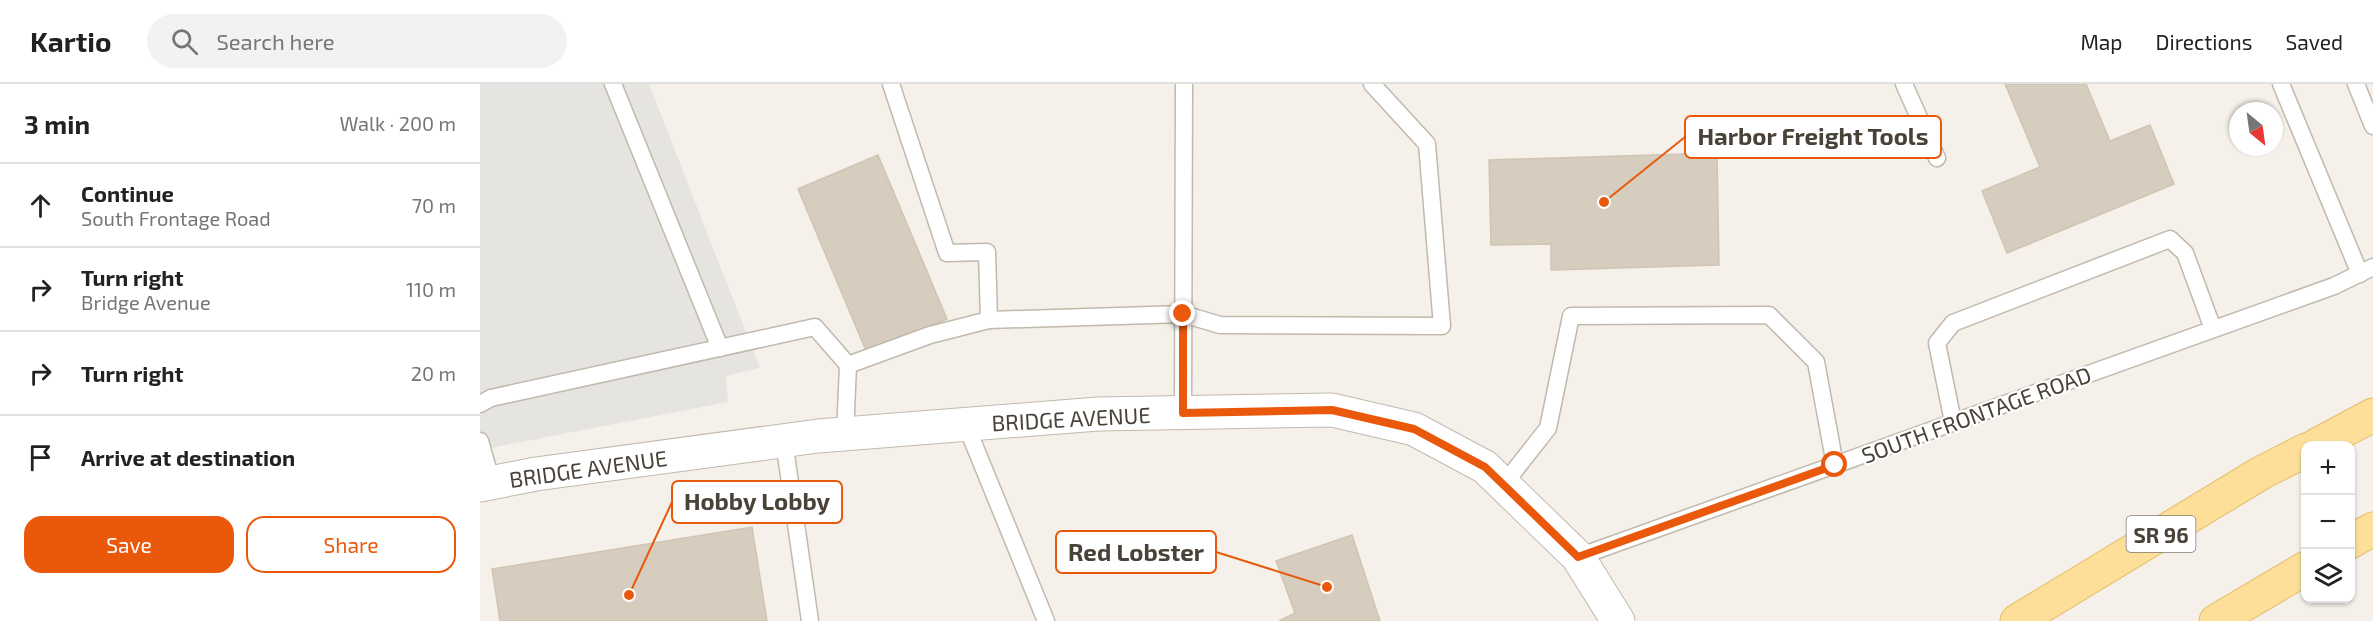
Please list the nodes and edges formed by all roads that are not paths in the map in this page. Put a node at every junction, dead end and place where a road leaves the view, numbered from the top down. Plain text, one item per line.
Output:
1 (613, 84) edge
2 (891, 84) edge
3 (1184, 84) edge
4 (1372, 84) edge
5 (1904, 84) edge
6 (2281, 84) edge
7 (2356, 84) edge
8 (2373, 126) edge
9 (1937, 158) dead end
10 (2367, 271) edge
11 (1183, 314) junction
12 (989, 320) junction
13 (2213, 329) junction
14 (720, 348) junction
15 (848, 365) junction
16 (480, 404) edge
17 (1183, 413) junction
18 (2373, 415) edge
19 (1953, 422) junction
20 (966, 424) junction
21 (845, 434) junction
22 (480, 441) edge
23 (784, 441) junction
24 (2324, 441) edge
25 (2301, 453) edge
26 (1835, 465) junction
27 (486, 484) edge
28 (1504, 484) junction
29 (2373, 529) edge
30 (2355, 539) edge
31 (1578, 557) junction
32 (2301, 571) edge
33 (810, 621) edge
34 (1046, 621) edge
35 (1618, 621) edge
36 (2018, 621) edge
37 (2216, 621) edge

1 - 14 lane
2 - 12 lane
3 - 11 lane
4 - 11 lane
5 - 9 lane
6 - 10 lane
7 - 8 lane
10 - 13 lane, SOUTH FRONTAGE ROAD
11 - 12 lane
11 - 17 lane
12 - 15 lane
13 - 19 lane, SOUTH FRONTAGE ROAD
13 - 19 lane
14 - 15 lane
14 - 16 lane
15 - 21 lane
17 - 20 street, BRIDGE AVENUE
17 - 28 street, BRIDGE AVENUE
18 - 24 main road
19 - 26 lane, SOUTH FRONTAGE ROAD
20 - 21 street, BRIDGE AVENUE
20 - 34 lane
21 - 23 street, BRIDGE AVENUE
22 - 27 lane
23 - 27 street, BRIDGE AVENUE
23 - 33 lane
25 - 36 main road, SR 96
26 - 28 lane
26 - 31 lane, SOUTH FRONTAGE ROAD
28 - 31 street, BRIDGE AVENUE
29 - 30 main road
31 - 35 street, BRIDGE AVENUE
32 - 37 main road

